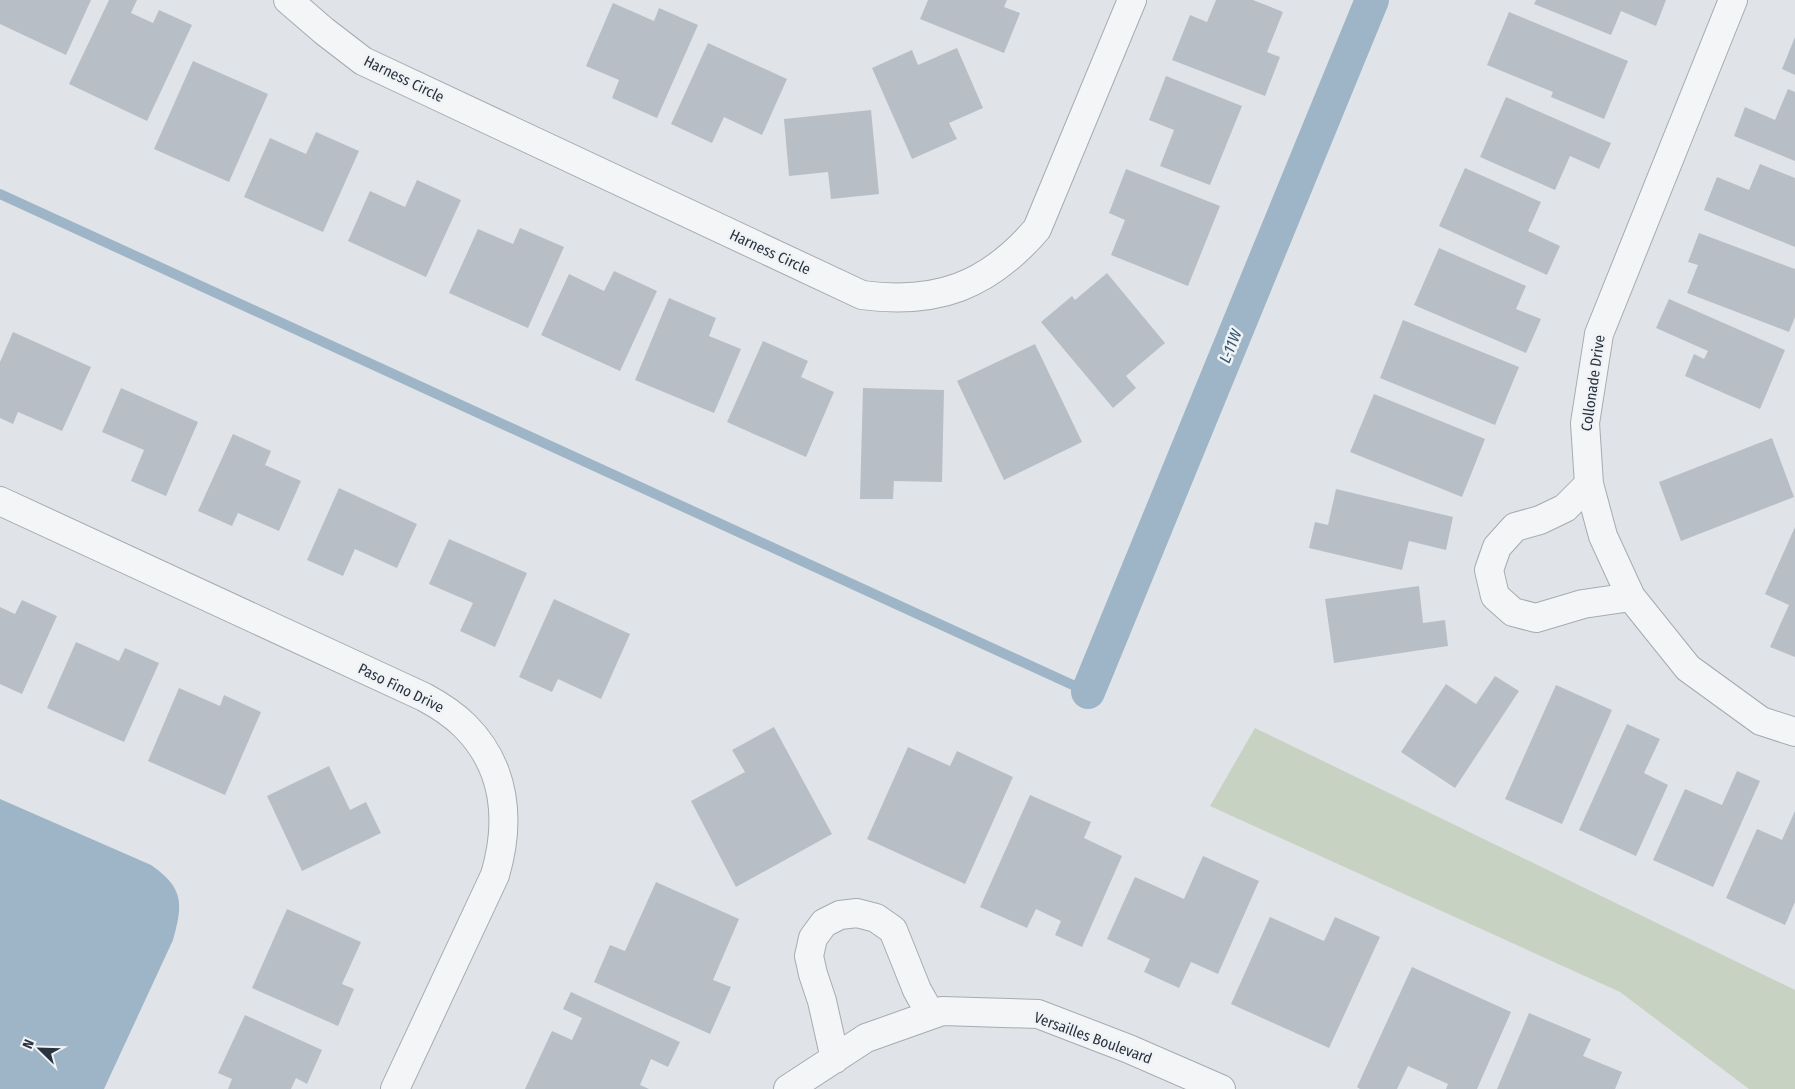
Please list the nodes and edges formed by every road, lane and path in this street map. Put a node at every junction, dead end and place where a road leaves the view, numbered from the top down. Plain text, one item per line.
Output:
1 (288, 0) edge
2 (1132, 0) edge
3 (1733, 0) edge
4 (1589, 484) junction
5 (0, 501) edge
6 (1631, 597) junction
7 (1795, 732) edge
8 (931, 1015) junction
9 (835, 1059) junction
10 (395, 1089) edge
11 (788, 1089) edge
12 (1221, 1089) edge

1 - 2 street, Harness Circle
3 - 4 street, Collonade Drive
4 - 6 street, Collonade Drive
4 - 6 street
5 - 10 street, Paso Fino Drive
6 - 7 street, Collonade Drive
8 - 9 street, Versailles Boulevard
8 - 9 street
8 - 12 street, Versailles Boulevard
9 - 11 street, Versailles Boulevard

